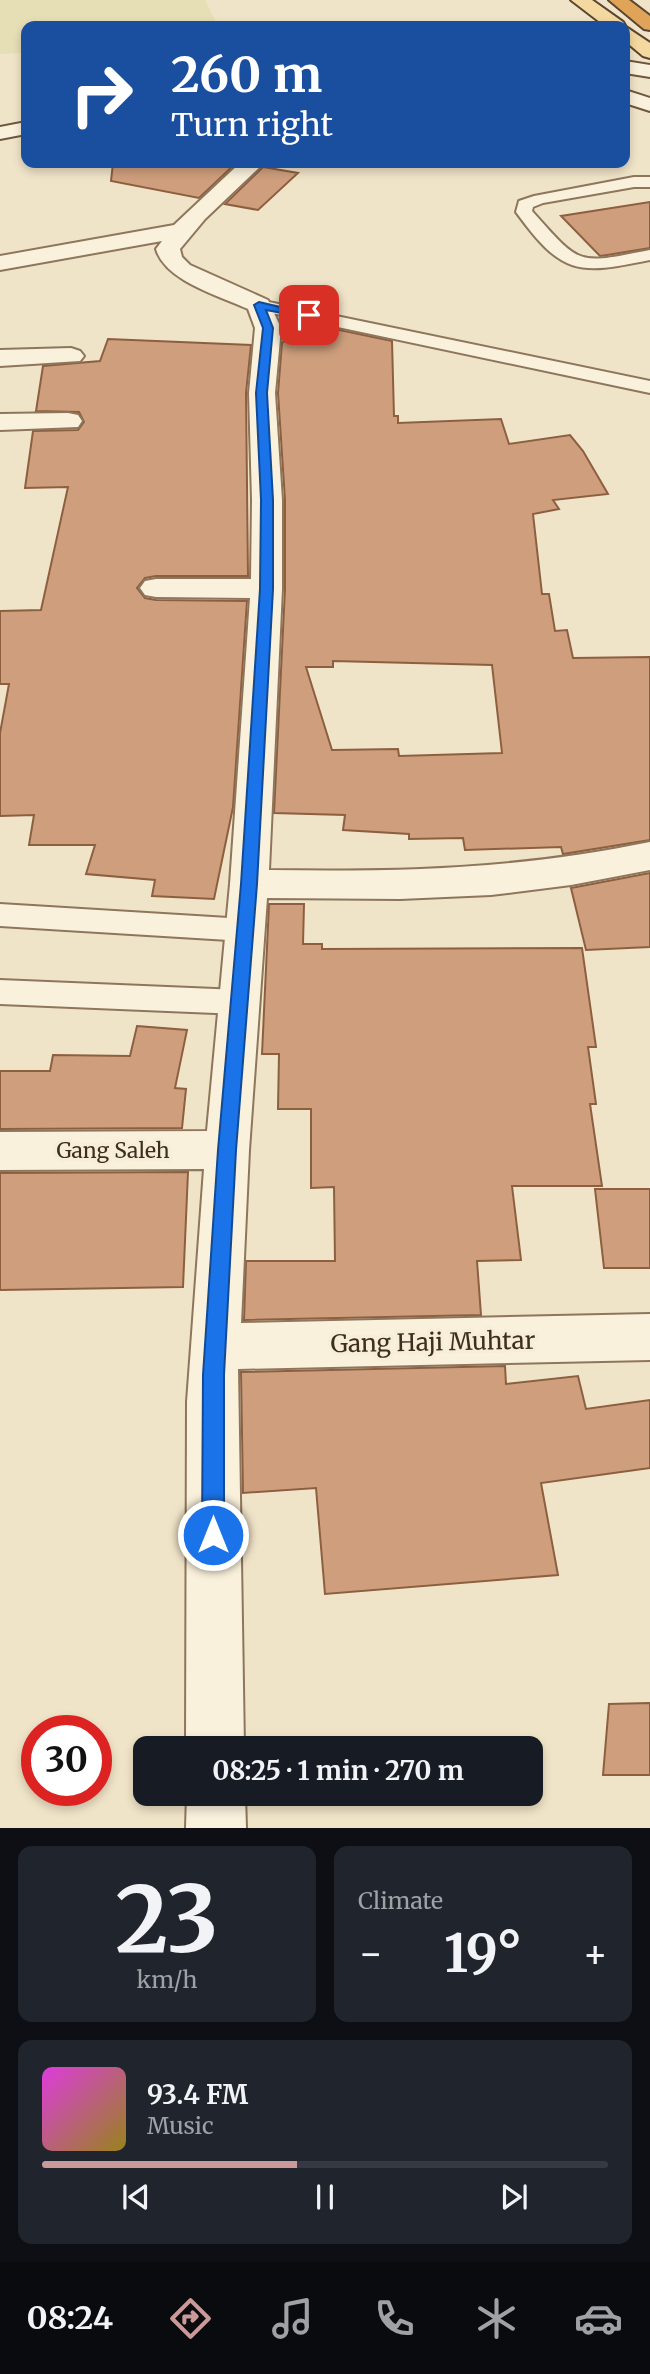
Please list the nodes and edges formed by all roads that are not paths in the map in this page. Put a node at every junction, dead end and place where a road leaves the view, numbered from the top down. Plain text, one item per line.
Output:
1 (618, 0) edge
2 (574, 4) edge
3 (607, 21) edge
4 (650, 25) edge
5 (630, 36) edge
6 (650, 52) edge
7 (630, 68) edge
8 (650, 71) edge
9 (630, 98) edge
10 (650, 105) edge
11 (21, 129) edge
12 (0, 133) edge
13 (248, 168) edge
14 (650, 182) edge
15 (180, 232) junction
16 (650, 255) edge
17 (0, 263) edge
18 (259, 305) junction
19 (71, 356) dead end
20 (0, 358) edge
21 (650, 387) edge
22 (68, 421) dead end
23 (0, 422) edge
24 (156, 588) dead end
25 (267, 589) junction
26 (650, 856) edge
27 (249, 884) junction
28 (0, 915) edge
29 (245, 930) junction
30 (0, 992) edge
31 (239, 1002) junction
32 (227, 1150) junction
33 (0, 1151) edge
34 (650, 1337) edge
35 (215, 1347) junction
36 (215, 1736) edge
37 (216, 1806) edge
38 (216, 1828) edge

1 - 4 highway
2 - 3 main road
5 - 6 main road
7 - 8 street
9 - 10 street
11 - 12 street
13 - 15 street
14 - 16 lane
15 - 17 street
15 - 18 street
18 - 21 lane
18 - 25 street
19 - 20 street
22 - 23 street
24 - 25 street
25 - 27 street
26 - 27 street
27 - 29 street
28 - 29 lane
29 - 31 street
30 - 31 lane
31 - 32 street
32 - 33 street, Gang Saleh
32 - 35 street
34 - 35 street, Gang Haji Muhtar
35 - 36 street
37 - 38 street

